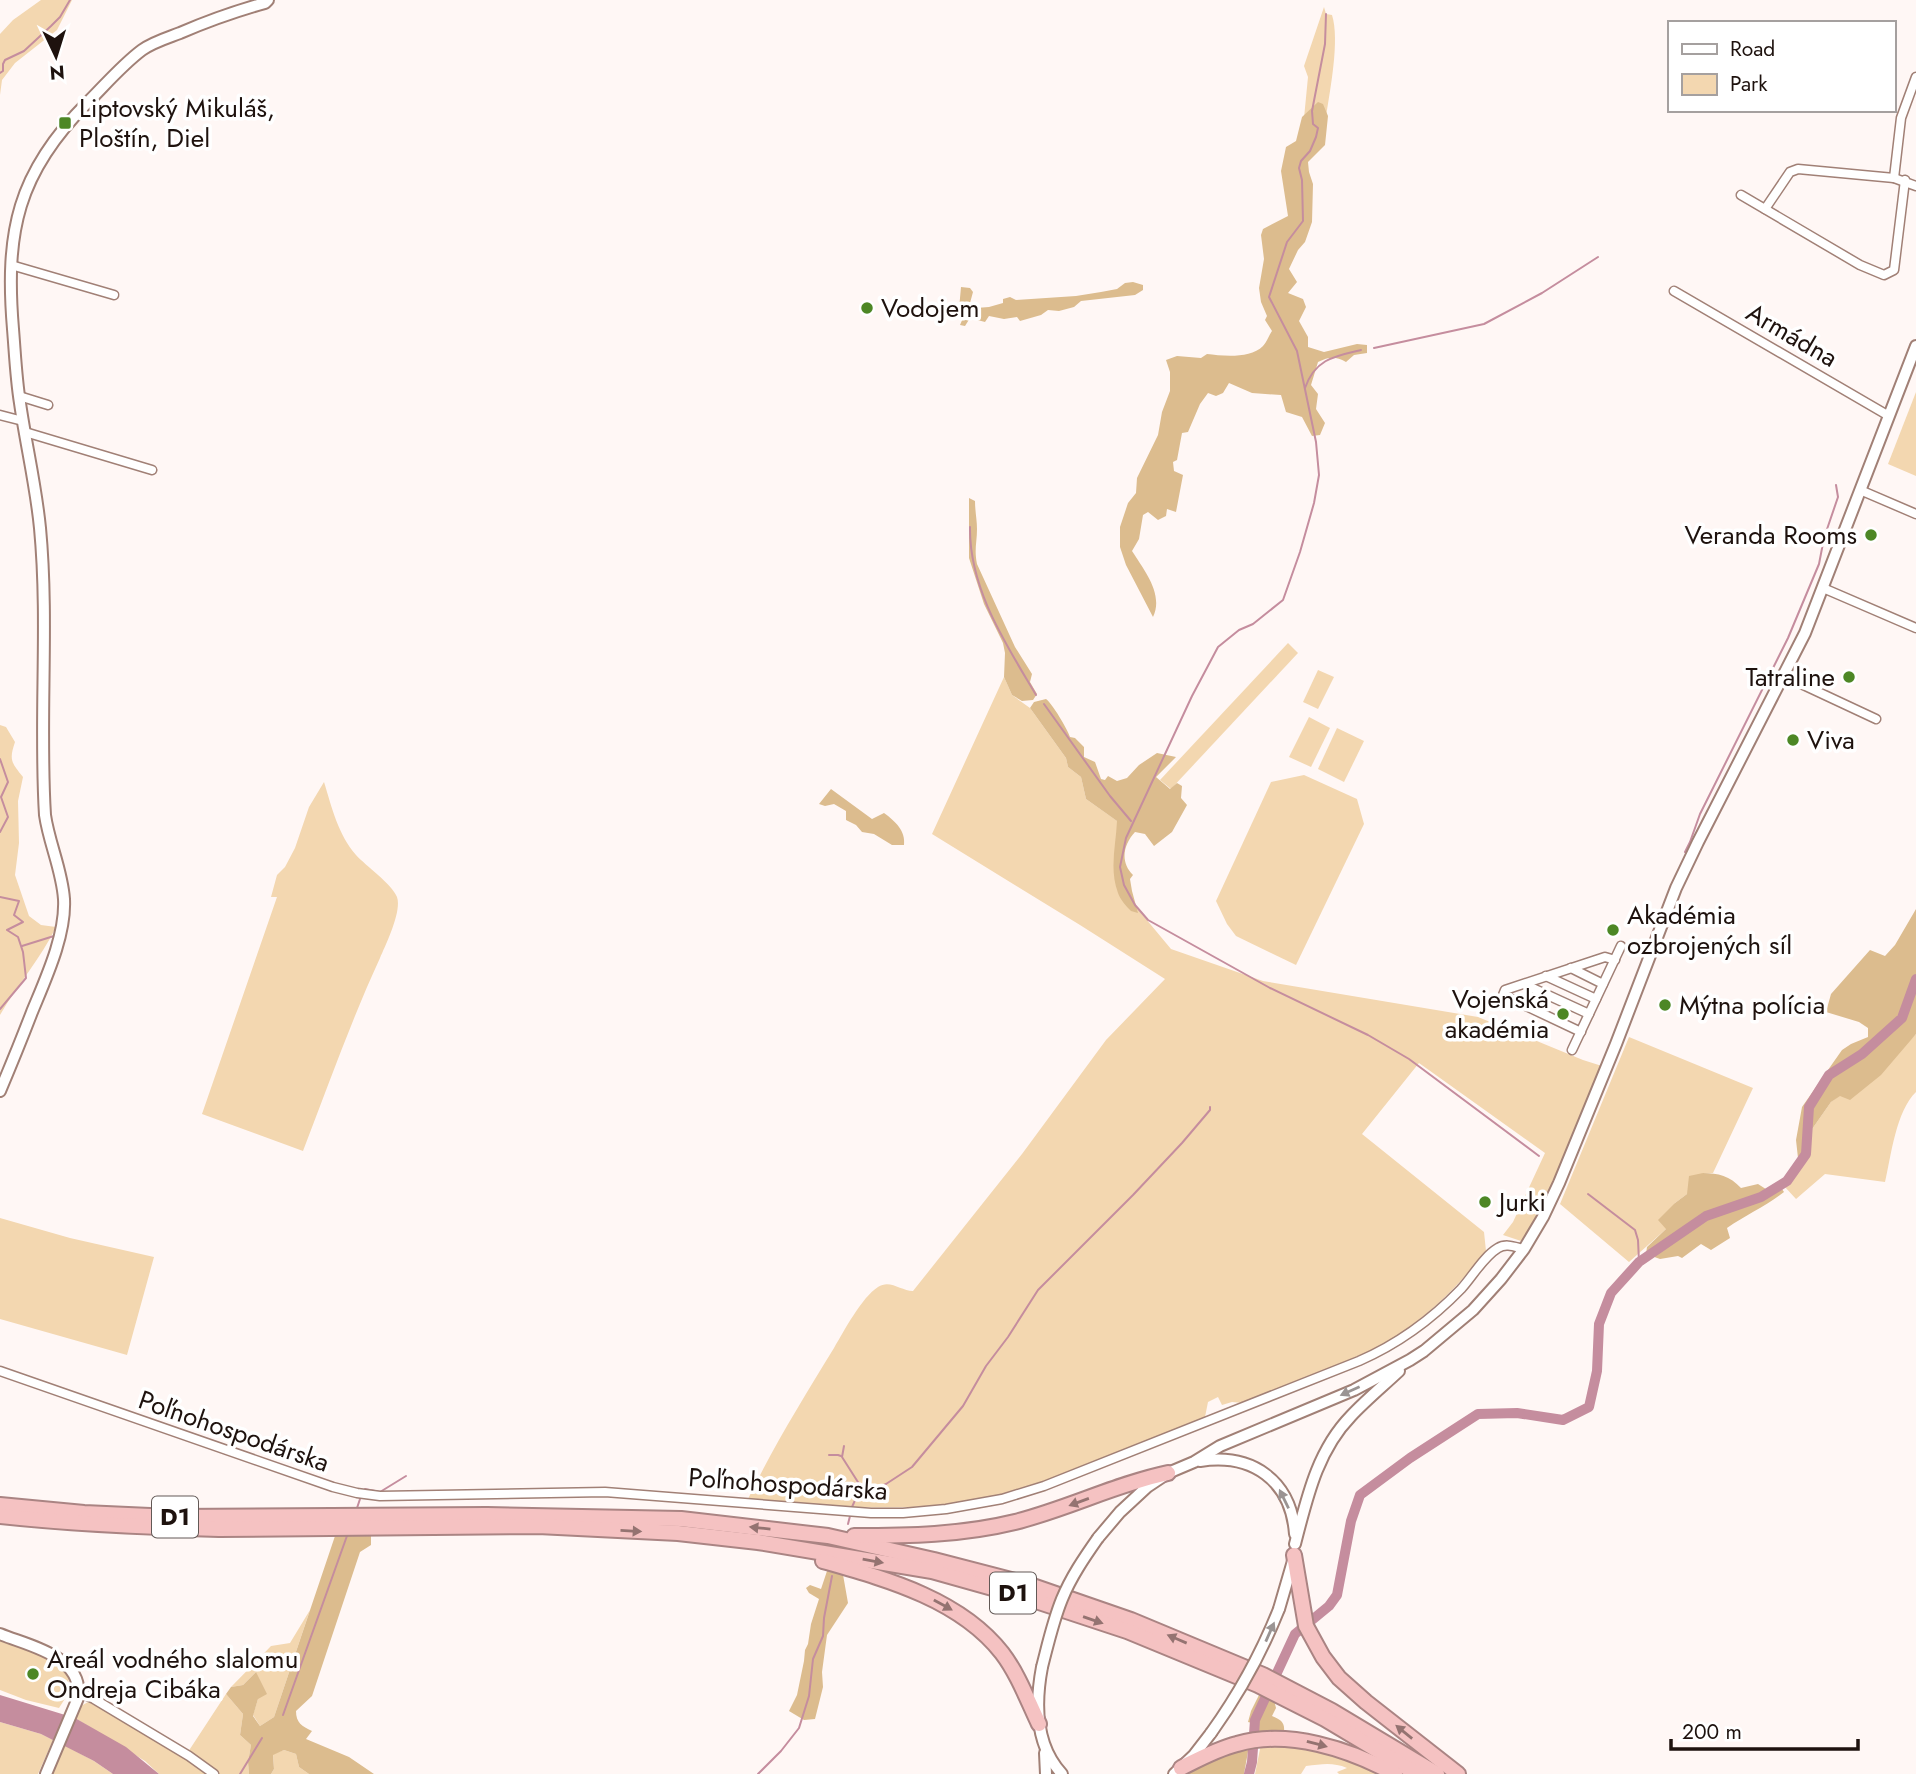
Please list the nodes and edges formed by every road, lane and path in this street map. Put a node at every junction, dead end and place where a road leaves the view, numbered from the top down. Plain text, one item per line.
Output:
1 (270, 1) edge
2 (1916, 77) edge
3 (1894, 178) junction
4 (1905, 180) junction
5 (1916, 186) edge
6 (1741, 195) dead end
7 (1766, 209) junction
8 (11, 265) junction
9 (1674, 291) dead end
10 (114, 295) dead end
11 (1916, 346) edge
12 (19, 396) junction
13 (48, 405) dead end
14 (0, 415) edge
15 (1889, 416) junction
16 (24, 427) junction
17 (152, 470) dead end
18 (1860, 490) junction
19 (1916, 514) edge
20 (1823, 588) junction
21 (1916, 628) edge
22 (1784, 676) junction
23 (1876, 719) dead end
24 (1621, 946) dead end
25 (1615, 960) junction
26 (1571, 968) junction
27 (1546, 976) junction
28 (1529, 984) junction
29 (1604, 984) junction
30 (1596, 999) junction
31 (1521, 1003) junction
32 (1589, 1014) junction
33 (1581, 1031) junction
34 (1572, 1049) dead end
35 (5, 1068) edge
36 (0, 1091) edge
37 (1524, 1249) junction
38 (1410, 1360) junction
39 (0, 1371) edge
40 (1194, 1462) junction
41 (1168, 1473) junction
42 (0, 1505) edge
43 (0, 1516) edge
44 (353, 1522) junction
45 (828, 1536) junction
46 (758, 1542) junction
47 (1295, 1549) junction
48 (0, 1634) edge
49 (1260, 1680) junction
50 (1282, 1691) junction
51 (79, 1692) junction
52 (1039, 1724) junction
53 (1045, 1747) junction
54 (1177, 1771) edge
55 (46, 1774) edge
56 (214, 1774) edge
57 (1046, 1774) edge
58 (1062, 1774) edge
59 (1395, 1774) edge
60 (1417, 1774) edge
61 (1437, 1774) edge
62 (1458, 1774) edge

1 - 8 main road
2 - 3 street
3 - 4 street
3 - 7 street
4 - 5 street
4 - 7 street
6 - 7 street
8 - 10 street
8 - 12 main road
9 - 15 street, Armádna
11 - 15 main road
12 - 13 street
12 - 16 main road
14 - 16 street
15 - 18 main road
16 - 17 street
16 - 35 main road
18 - 19 street
18 - 20 main road
20 - 21 street
20 - 22 main road
22 - 23 street
22 - 37 main road
24 - 25 street
25 - 26 street
25 - 29 street
26 - 27 street
26 - 29 street
27 - 28 street
27 - 30 street
28 - 31 street
28 - 31 street
28 - 32 street
29 - 30 street
30 - 32 street
31 - 33 street
32 - 33 street
33 - 34 street
35 - 36 main road
37 - 38 main road
37 - 39 street, Poľnohospodárska
38 -> 40 main road
38 - 47 main road
40 - 41 main road
47 -> 40 main road
41 -> 45 highway
41 - 52 main road, bridge
42 - 44 highway, D1
43 - 44 highway, D1
45 -> 44 highway, D1
44 -> 46 highway, D1
49 -> 45 highway, D1
46 -> 49 highway, D1
46 -> 52 highway
54 -> 47 main road, bridge
62 -> 47 highway
48 - 51 main road
49 - 50 highway, D1
50 - 60 highway, D1
50 - 61 highway, D1
51 - 55 main road
51 - 56 street
52 - 53 main road
53 - 57 main road
53 - 58 main road
54 -> 59 highway

